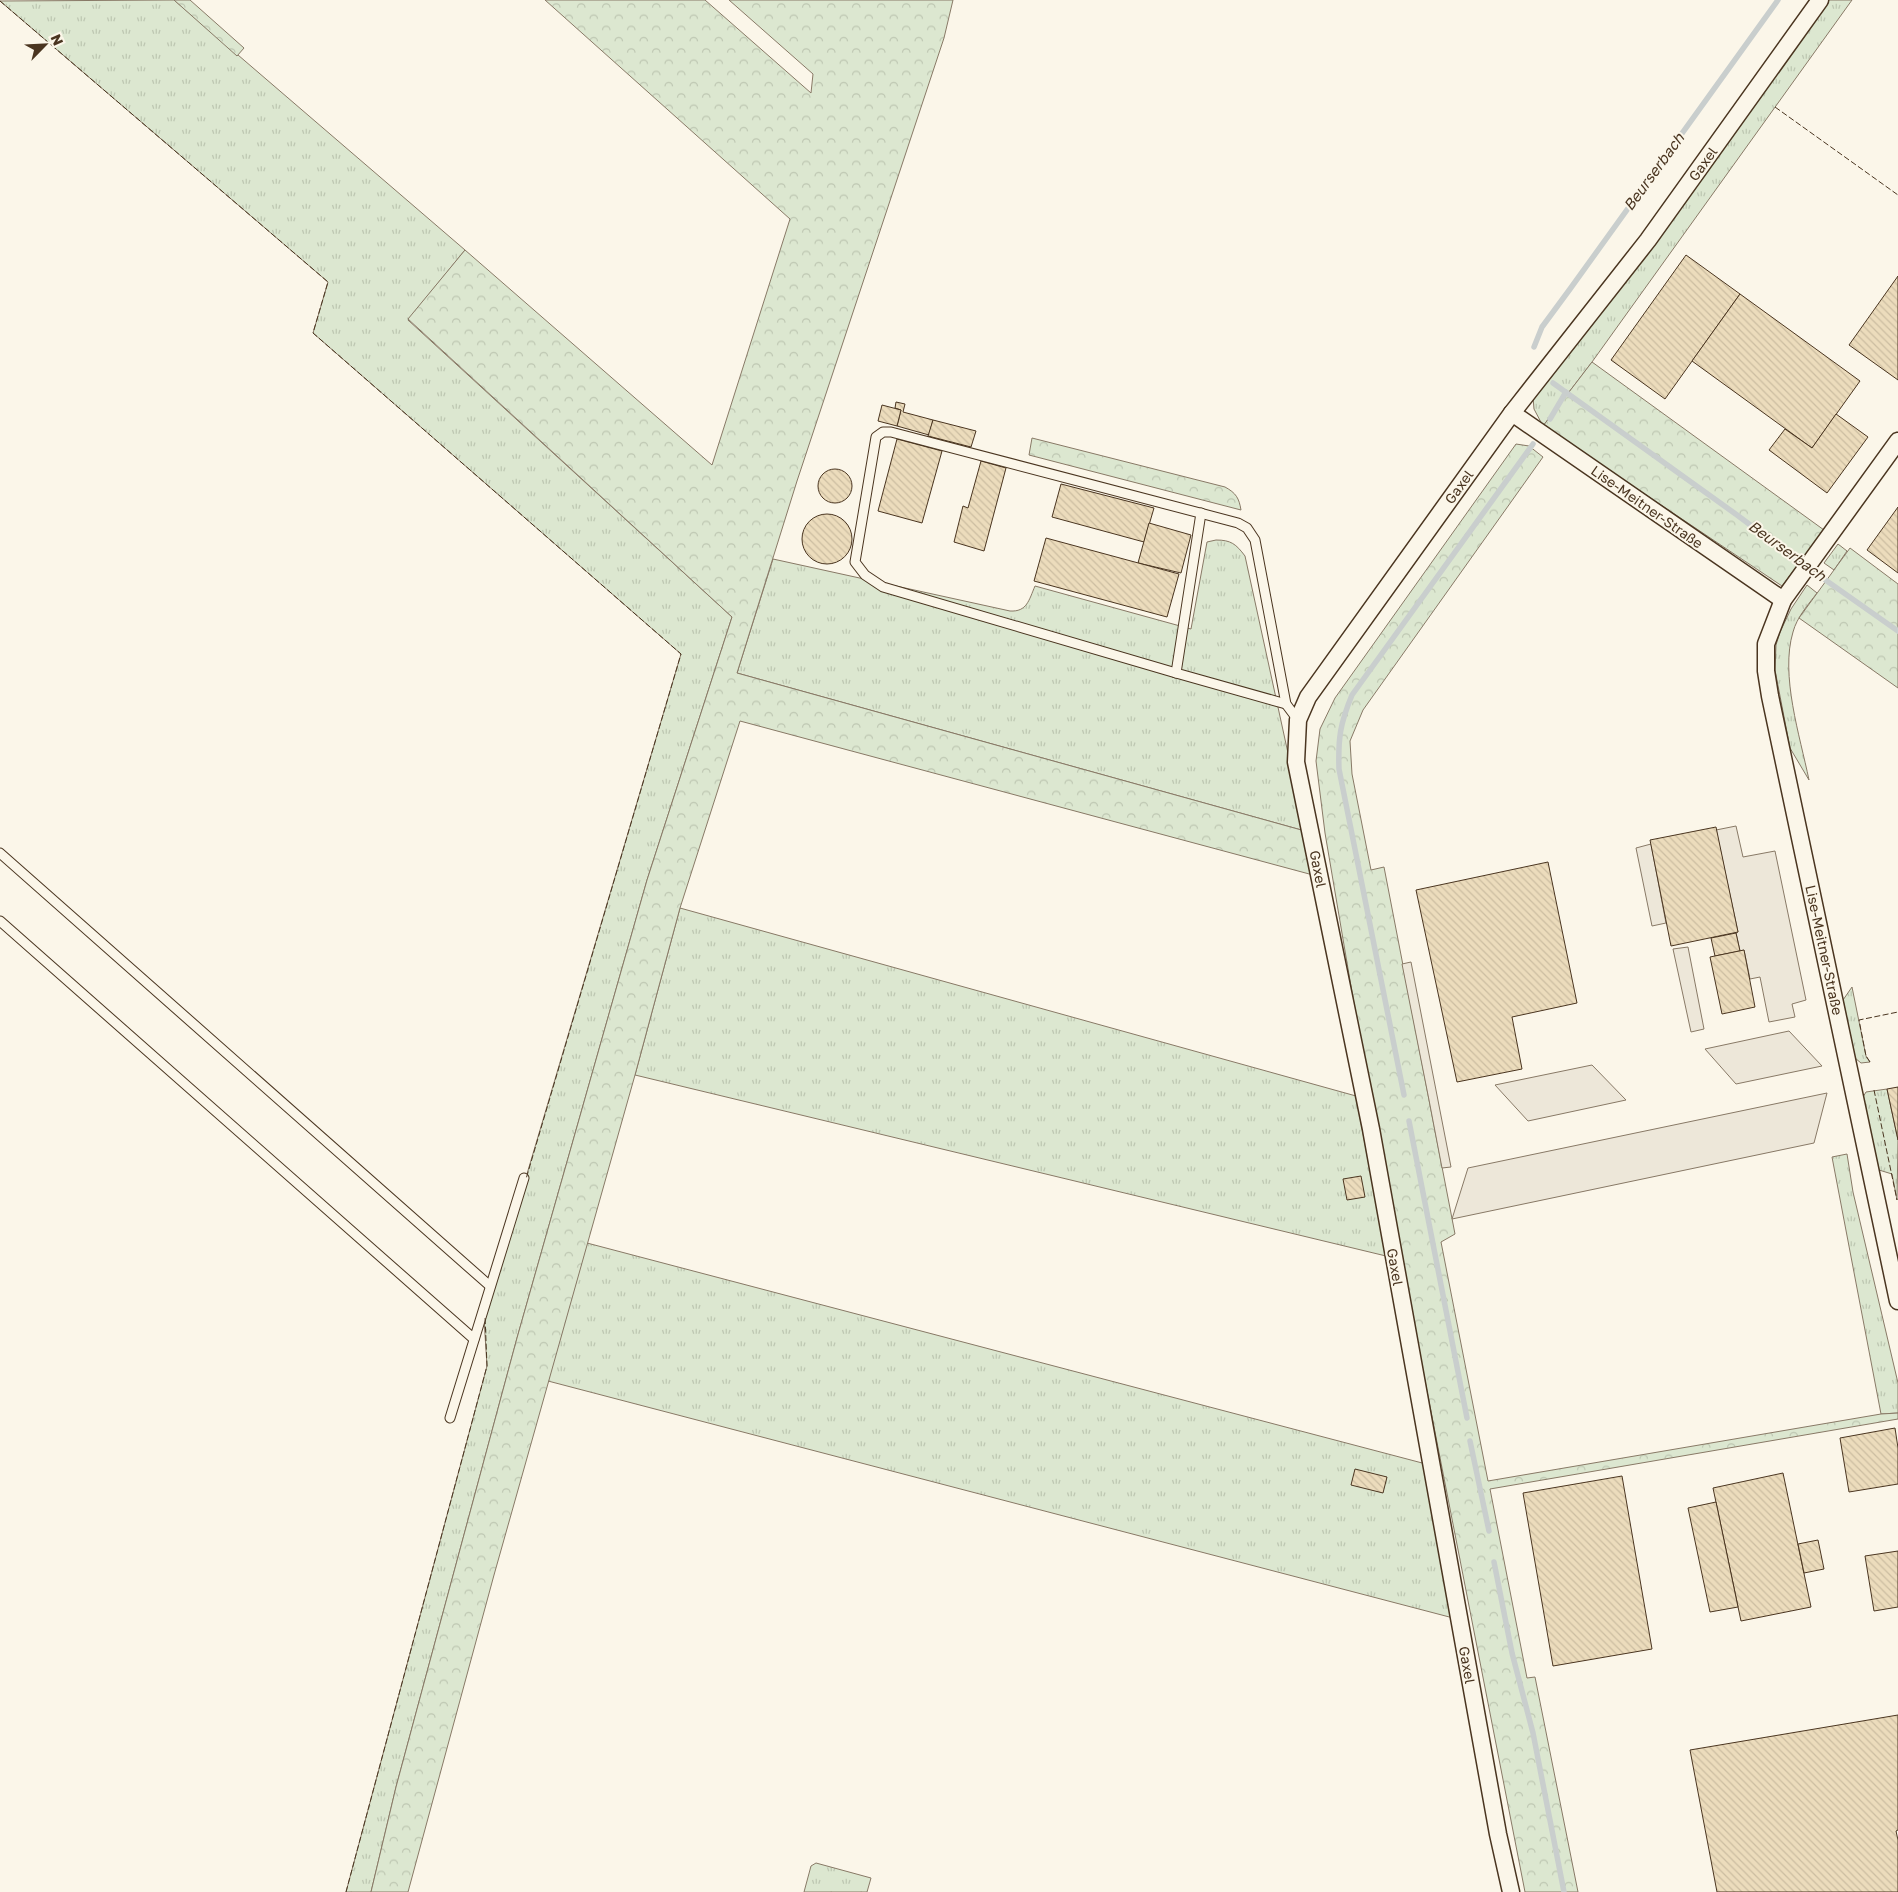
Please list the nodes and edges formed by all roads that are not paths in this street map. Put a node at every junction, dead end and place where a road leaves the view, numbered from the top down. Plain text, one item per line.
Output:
1 (1820, 0) edge
2 (1512, 413) junction
3 (1898, 441) edge
4 (1201, 513) junction
5 (1783, 600) junction
6 (1176, 673) junction
7 (1286, 704) junction
8 (1298, 720) junction
9 (0, 853) edge
10 (0, 921) edge
11 (524, 1178) dead end
12 (490, 1286) junction
13 (1898, 1301) edge
14 (474, 1339) junction
15 (450, 1418) dead end
16 (1511, 1892) edge

1 - 2 street, Gaxel
2 - 5 street, Lise-Meitner-Straße
2 - 8 street, Gaxel
3 - 5 street, Lise-Meitner-Straße
4 - 6 lane
4 - 6 lane
4 - 7 lane
5 - 13 street, Lise-Meitner-Straße
6 - 7 lane
7 - 8 lane
8 - 16 street, Gaxel
9 - 12 lane
10 - 14 lane
11 - 12 lane
12 - 14 lane
14 - 15 lane

